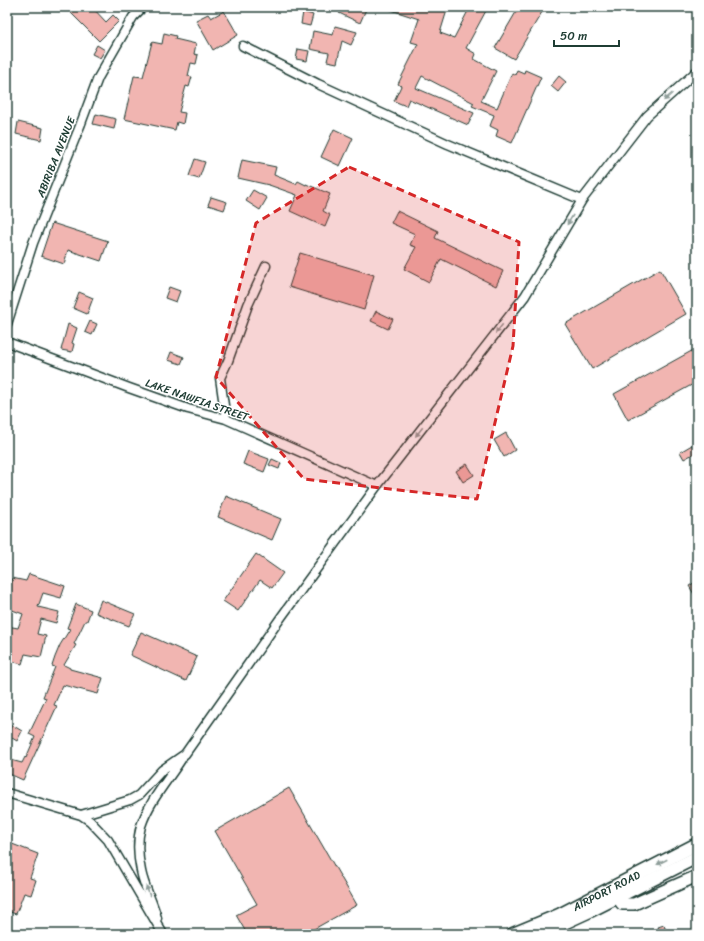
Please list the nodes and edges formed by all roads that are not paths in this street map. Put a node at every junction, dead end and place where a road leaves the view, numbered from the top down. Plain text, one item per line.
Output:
1 (143, 7) edge
2 (243, 46) dead end
3 (697, 71) edge
4 (582, 200) junction
5 (266, 266) dead end
6 (7, 324) edge
7 (7, 342) edge
8 (226, 419) junction
9 (378, 486) junction
10 (184, 754) junction
11 (7, 793) edge
12 (81, 815) junction
13 (697, 844) edge
14 (697, 857) edge
15 (697, 876) edge
16 (615, 892) junction
17 (588, 906) junction
18 (161, 931) edge
19 (513, 934) edge
20 (540, 934) edge

1 - 6 street, ABIRIBA AVENUE
2 - 4 street
3 -> 4 street
4 -> 9 street
5 - 8 street
7 - 8 street, LAKE NAWFIA STREET
8 - 9 street, LAKE NAWFIA STREET
9 - 10 street
10 - 12 street
18 -> 10 street
11 - 12 street
12 - 18 street
13 -> 16 main road, AIRPORT ROAD
14 - 16 main road, AIRPORT ROAD
15 - 16 main road
16 - 17 main road, AIRPORT ROAD
17 - 19 main road, AIRPORT ROAD
17 - 20 main road, AIRPORT ROAD

